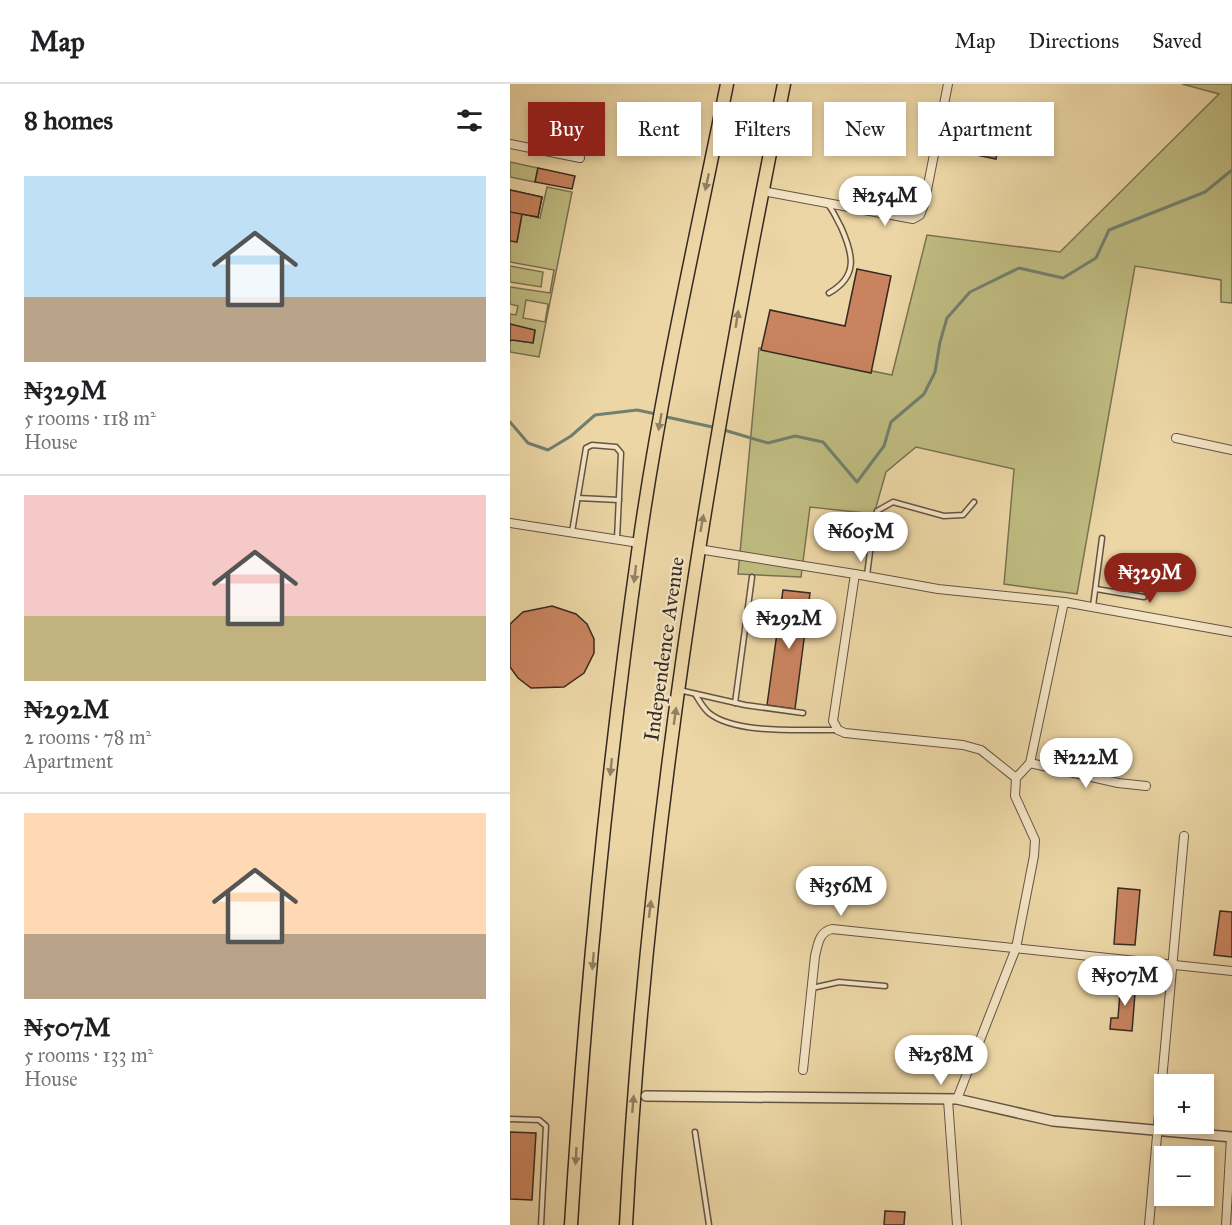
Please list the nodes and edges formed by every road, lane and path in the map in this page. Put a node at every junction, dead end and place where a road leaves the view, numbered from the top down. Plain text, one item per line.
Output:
1 (727, 84) edge
2 (784, 84) edge
3 (948, 84) edge
4 (510, 144) edge
5 (580, 158) dead end
6 (762, 191) junction
7 (826, 204) junction
8 (829, 293) dead end
9 (1176, 438) dead end
10 (1232, 450) edge
11 (577, 498) junction
12 (619, 500) junction
13 (974, 501) dead end
14 (510, 522) edge
15 (572, 532) junction
16 (1102, 538) dead end
17 (617, 539) junction
18 (639, 543) junction
19 (698, 549) junction
20 (855, 574) junction
21 (752, 576) dead end
22 (867, 576) junction
23 (1096, 589) junction
24 (1144, 597) dead end
25 (1064, 602) junction
26 (1093, 607) junction
27 (1232, 632) edge
28 (679, 690) junction
29 (695, 694) junction
30 (735, 703) junction
31 (803, 713) dead end
32 (838, 730) junction
33 (1030, 763) junction
34 (1016, 778) junction
35 (1146, 786) dead end
36 (1184, 836) dead end
37 (1016, 948) junction
38 (1173, 964) junction
39 (1232, 971) edge
40 (885, 986) dead end
41 (812, 988) junction
42 (803, 1070) dead end
43 (1162, 1074) edge
44 (646, 1096) dead end
45 (952, 1099) junction
46 (510, 1119) edge
47 (694, 1132) dead end
48 (1154, 1132) edge
49 (1156, 1134) edge
50 (1186, 1134) edge
51 (1231, 1137) edge
52 (541, 1225) edge
53 (572, 1225) edge
54 (626, 1225) edge
55 (709, 1225) edge
56 (957, 1225) edge
57 (1149, 1225) edge
58 (1226, 1225) edge

1 -> 18 main road, Independence Avenue
2 - 6 main road, Independence Avenue
3 - 7 street
4 - 5 street
6 - 7 street
19 -> 6 main road, Independence Avenue
7 - 8 lane
9 - 10 street
11 - 12 lane
11 - 12 lane
11 - 15 lane
12 - 17 lane
13 - 22 lane
14 - 15 street
15 - 17 street
16 - 23 lane
17 - 18 street
18 -> 53 main road, Independence Avenue
19 - 20 street
19 - 28 main road, Independence Avenue
20 - 22 street
20 - 32 street
21 - 30 lane
22 - 25 street
23 - 24 lane
23 - 26 lane
25 - 26 street
25 - 33 street
26 - 27 street
28 - 29 lane
54 -> 28 main road, Independence Avenue
29 - 30 lane
29 - 32 lane
30 - 31 lane
32 - 34 street
33 - 34 street
33 - 35 street
34 - 37 street
36 - 38 street
37 - 38 street
37 - 41 street
37 - 45 street
38 - 39 street
38 - 43 street
40 - 41 lane
41 - 42 street
44 - 45 street
45 - 48 street
45 - 56 street
46 - 52 lane
47 - 55 lane
49 - 57 street
50 - 51 street
51 - 58 street

